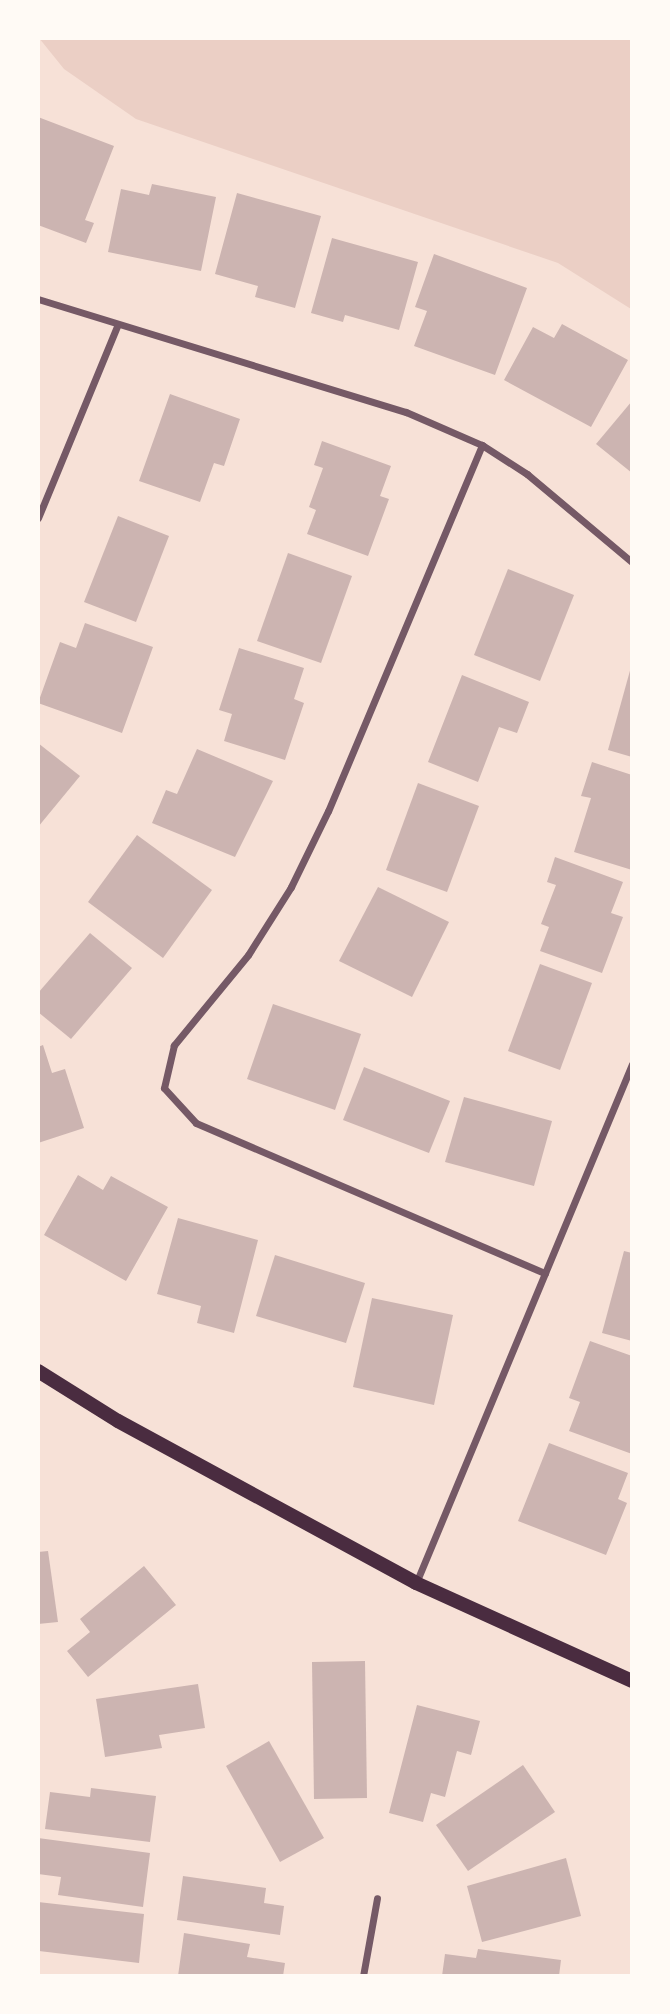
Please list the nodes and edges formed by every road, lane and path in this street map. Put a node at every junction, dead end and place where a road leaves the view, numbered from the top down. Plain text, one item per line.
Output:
1 (38, 299) edge
2 (117, 326) junction
3 (482, 445) junction
4 (38, 519) edge
5 (632, 562) edge
6 (632, 1064) edge
7 (545, 1273) junction
8 (38, 1371) edge
9 (416, 1583) junction
10 (632, 1681) edge
11 (377, 1898) dead end
12 (363, 1976) edge

1 - 2 street
2 - 3 street
2 - 4 street
3 - 5 street
3 - 7 street
6 - 7 street
7 - 9 street
8 - 9 main road
9 - 10 main road
11 - 12 street

